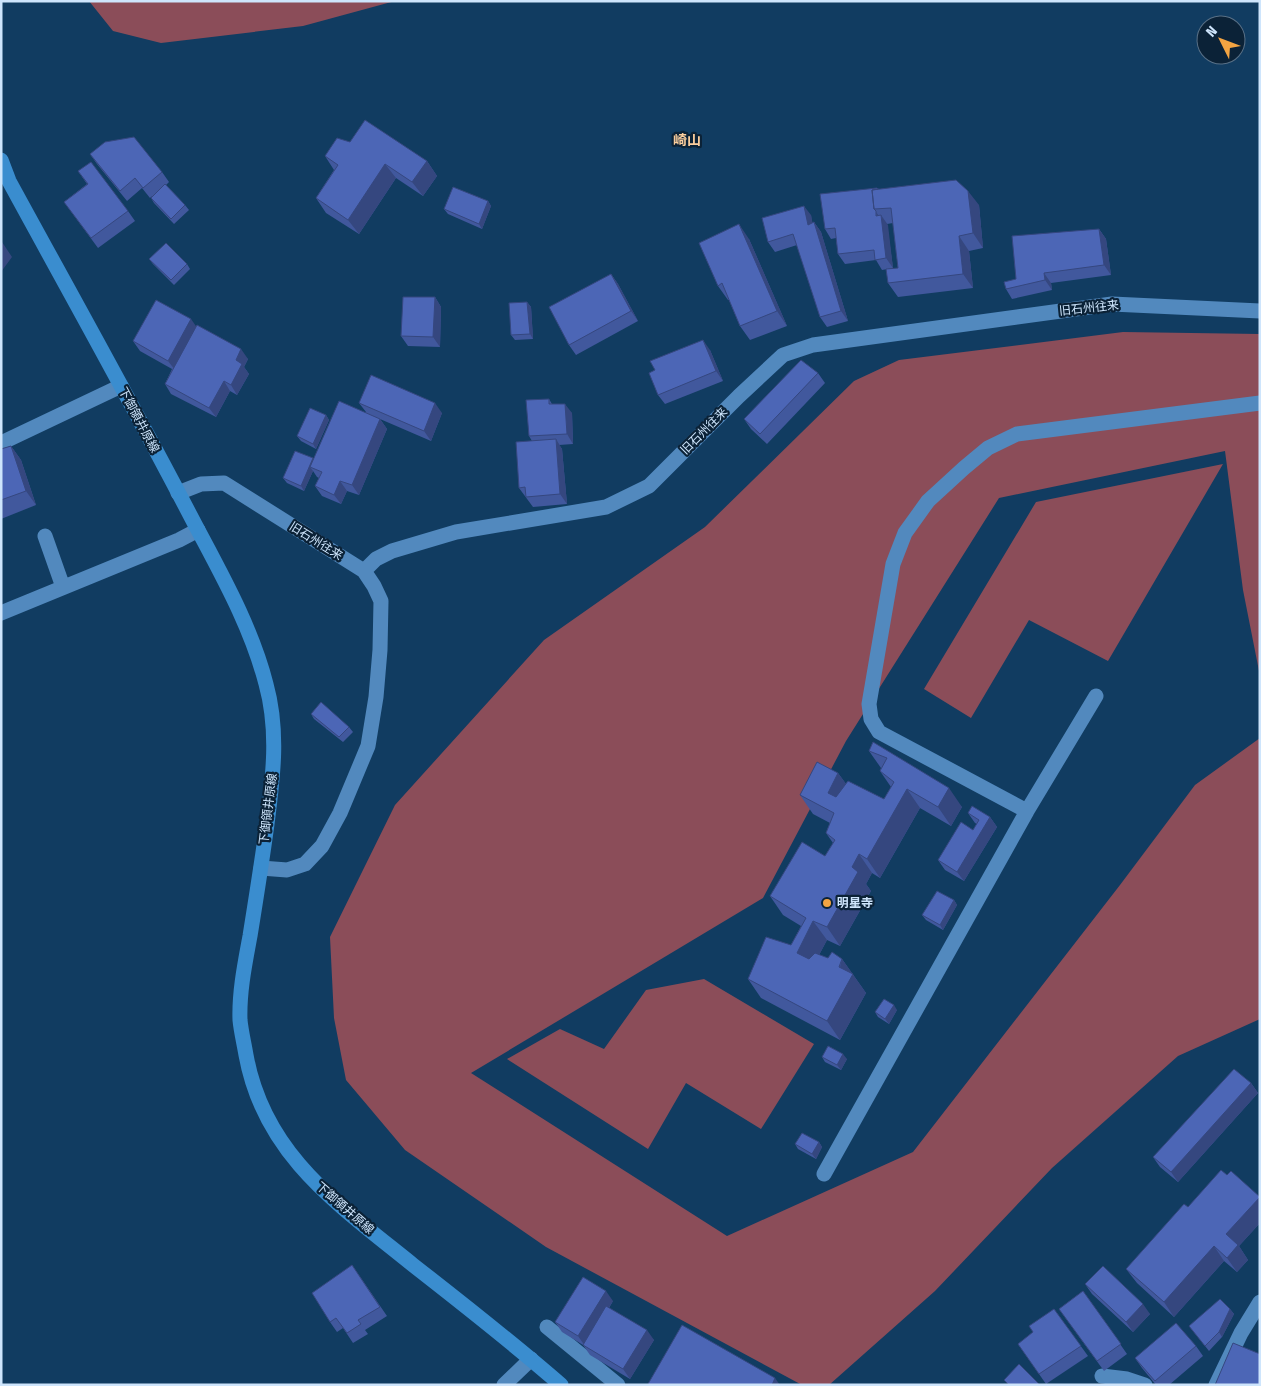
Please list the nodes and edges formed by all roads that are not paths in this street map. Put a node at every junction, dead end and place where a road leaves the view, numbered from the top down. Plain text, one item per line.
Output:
1 (1, 160) edge
2 (5, 182) edge
3 (1260, 311) edge
4 (121, 386) junction
5 (1260, 403) edge
6 (1, 443) edge
7 (178, 493) junction
8 (198, 530) junction
9 (45, 536) dead end
10 (364, 571) junction
11 (63, 587) junction
12 (1, 613) edge
13 (1096, 696) dead end
14 (1027, 811) junction
15 (261, 868) junction
16 (824, 1174) dead end
17 (1260, 1302) edge
18 (547, 1327) dead end
19 (531, 1359) junction
20 (1102, 1376) dead end
21 (504, 1385) edge
22 (561, 1385) edge
23 (618, 1385) edge
24 (1145, 1385) edge
25 (1216, 1385) edge

1 - 2 main road, 下御領井原線
2 - 4 main road, 下御領井原線
3 - 10 street, 旧石州往来
4 - 6 street
4 - 7 main road, 下御領井原線
5 - 14 street
7 - 8 main road, 下御領井原線
7 - 10 street, 旧石州往来
8 - 11 street
8 - 15 main road, 下御領井原線
9 - 11 street
10 - 15 street
11 - 12 street
13 - 14 street
14 - 16 street
15 - 19 main road, 下御領井原線
17 - 25 street
18 - 23 street
19 - 21 street
19 - 22 main road, 下御領井原線
20 - 24 street

